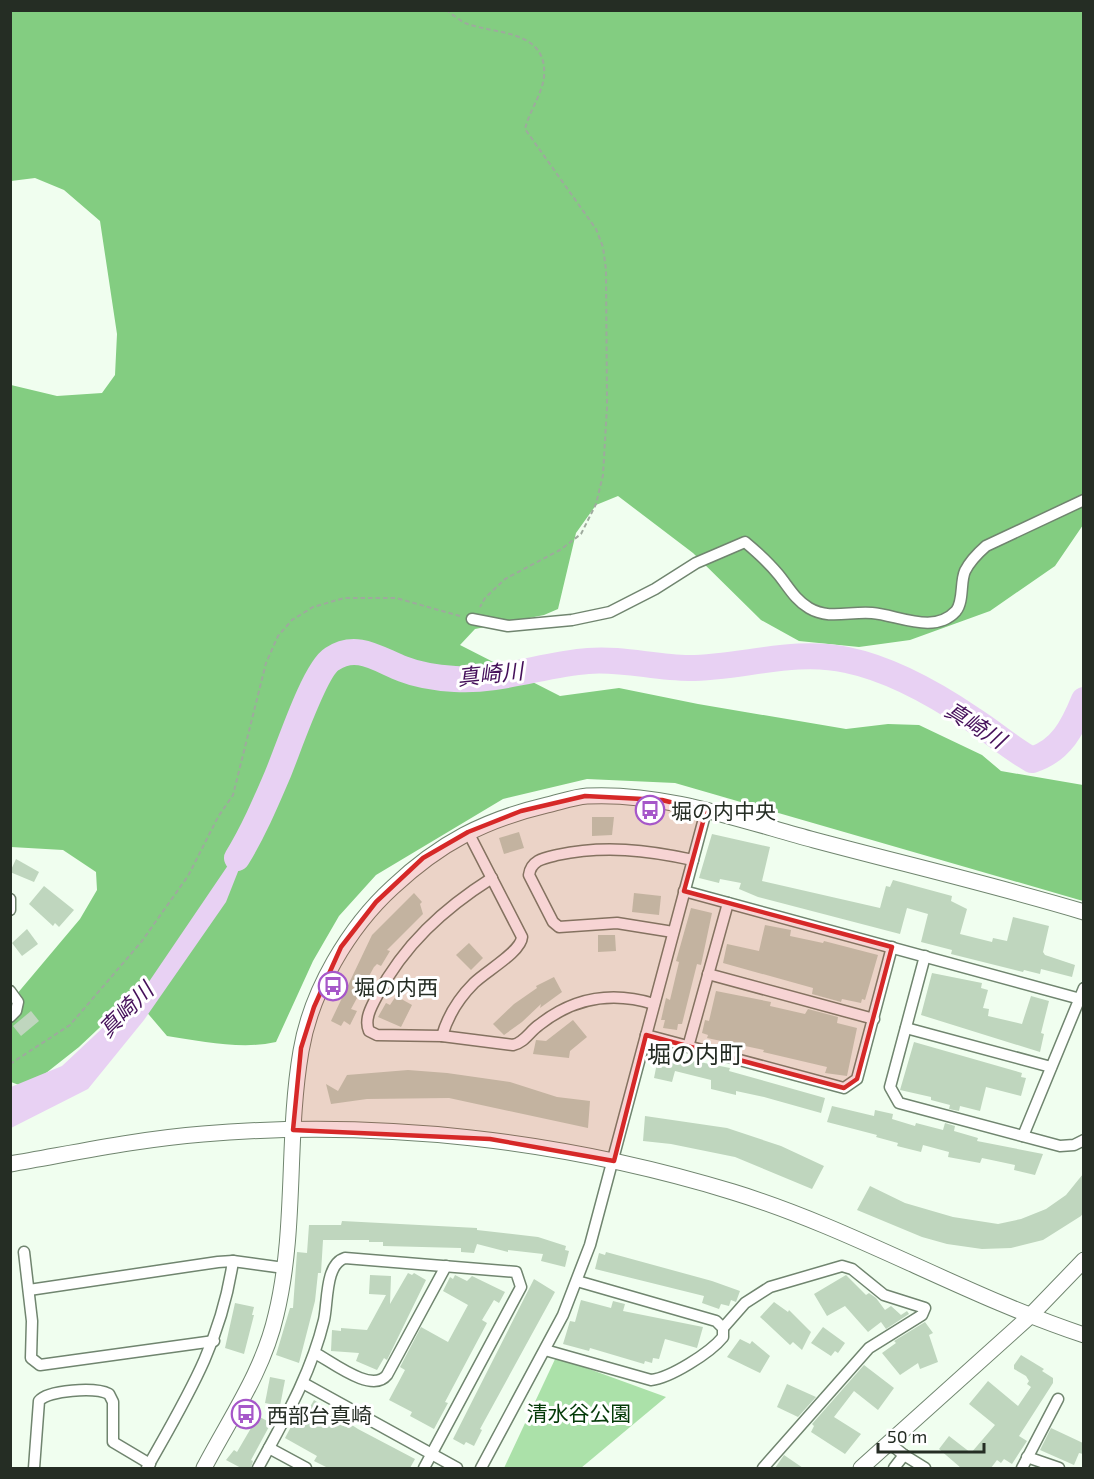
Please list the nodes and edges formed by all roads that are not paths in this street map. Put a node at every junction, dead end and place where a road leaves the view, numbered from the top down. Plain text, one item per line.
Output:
1 (1083, 500) edge
2 (472, 620) road end
3 (706, 811) junction
4 (468, 832) junction
5 (693, 860) junction
6 (492, 878) junction
7 (684, 891) junction
8 (10, 899) edge
9 (728, 903) junction
10 (10, 910) edge
11 (1083, 912) edge
12 (674, 932) junction
13 (892, 947) junction
14 (925, 956) junction
15 (708, 974) junction
16 (10, 991) edge
17 (1082, 995) edge
18 (654, 1004) junction
19 (10, 1017) edge
20 (873, 1019) junction
21 (906, 1028) junction
22 (645, 1035) junction
23 (442, 1036) junction
24 (688, 1047) junction
25 (1051, 1067) junction
26 (293, 1130) junction
27 (1023, 1136) junction
28 (1083, 1140) edge
29 (614, 1161) junction
30 (10, 1164) edge
31 (24, 1252) dead end
32 (1083, 1260) edge
33 (233, 1261) junction
34 (446, 1266) junction
35 (284, 1268) junction
36 (578, 1281) junction
37 (29, 1290) junction
38 (1029, 1317) junction
39 (723, 1328) junction
40 (1083, 1335) edge
41 (214, 1341) junction
42 (545, 1350) junction
43 (315, 1353) junction
44 (303, 1383) junction
45 (1058, 1399) dead end
46 (889, 1443) junction
47 (269, 1448) junction
48 (432, 1455) junction
49 (904, 1455) junction
50 (1027, 1457) junction
51 (148, 1466) edge
52 (34, 1468) edge
53 (204, 1468) edge
54 (258, 1468) edge
55 (306, 1468) edge
56 (424, 1468) edge
57 (457, 1468) edge
58 (481, 1468) edge
59 (763, 1468) edge
60 (861, 1468) edge
61 (894, 1468) edge
62 (925, 1468) edge
63 (1022, 1468) edge
64 (1059, 1468) edge

1 - 2 street
3 - 4 street
3 - 5 street
3 - 11 street
4 - 6 street
4 - 26 street
5 - 7 street
5 - 12 street
6 - 23 street
6 - 23 street
7 - 9 street
7 - 12 street
8 - 10 street
9 - 13 street
9 - 15 street
12 - 18 street
13 - 14 street
13 - 20 street
14 - 17 street
14 - 21 street
15 - 20 street
15 - 24 street
16 - 19 street
17 - 25 street
18 - 22 street
18 - 23 street
20 - 24 street
21 - 25 street
21 - 27 street
22 - 24 street
22 - 29 street
25 - 27 street
26 - 29 street
26 - 30 street
26 - 35 street
27 - 28 street
29 - 36 street
29 - 38 street
31 - 37 street
32 - 38 street
33 - 35 street
33 - 37 street
33 - 41 street
34 - 43 street
34 - 43 street
34 - 48 street
35 - 53 street
36 - 39 street
36 - 42 street
37 - 41 street
38 - 40 street
38 - 46 street
39 - 42 street
39 - 59 street
41 - 51 street
42 - 58 street
43 - 44 street
44 - 47 street
44 - 48 street
45 - 50 street
46 - 49 street
46 - 60 street
47 - 54 street
47 - 55 street
48 - 56 street
48 - 57 street
49 - 61 street
49 - 62 street
50 - 63 street
50 - 64 street
51 - 52 street

